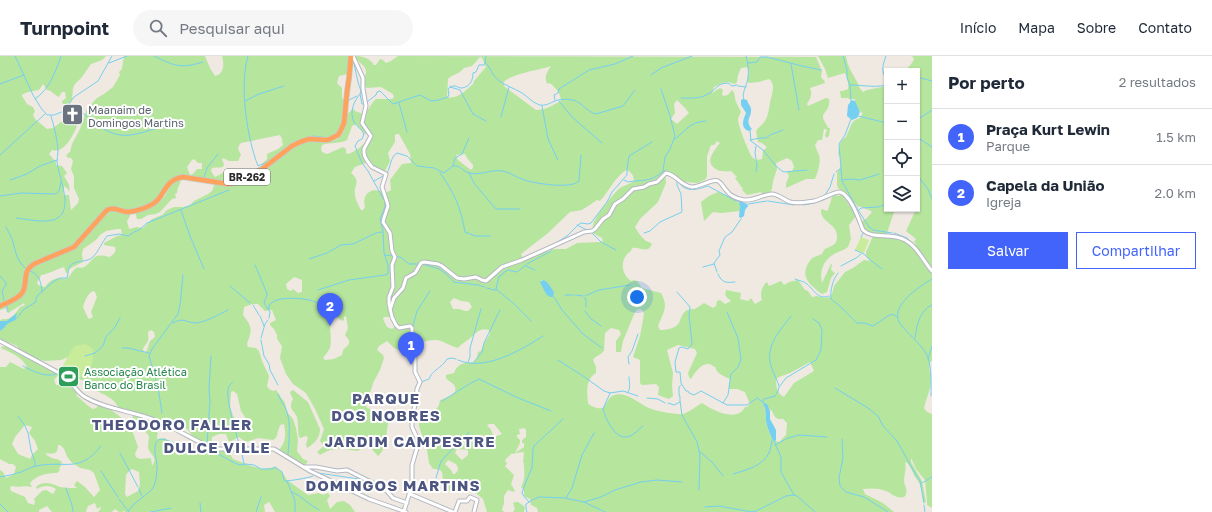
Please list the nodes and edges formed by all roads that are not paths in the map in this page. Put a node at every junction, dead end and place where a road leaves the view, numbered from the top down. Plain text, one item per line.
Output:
1 (352, 58) edge
2 (98, 220) junction
3 (87, 228) dead end
4 (932, 271) edge
5 (0, 306) edge
6 (390, 310) junction
7 (0, 341) edge
8 (303, 467) junction
9 (310, 467) junction
10 (310, 471) junction
11 (410, 494) junction
12 (407, 503) junction
13 (405, 512) edge
14 (454, 512) edge
15 (474, 512) edge

1 - 2 highway, BR-262
1 - 6 main road
2 - 3 highway
2 - 5 highway, BR-262
4 - 6 main road
6 - 11 main road
7 - 8 main road
8 - 9 main road
8 - 10 main road
9 - 10 main road
9 - 12 main road
10 - 13 main road
11 - 12 main road
11 - 14 main road
12 - 13 main road
14 - 15 main road

